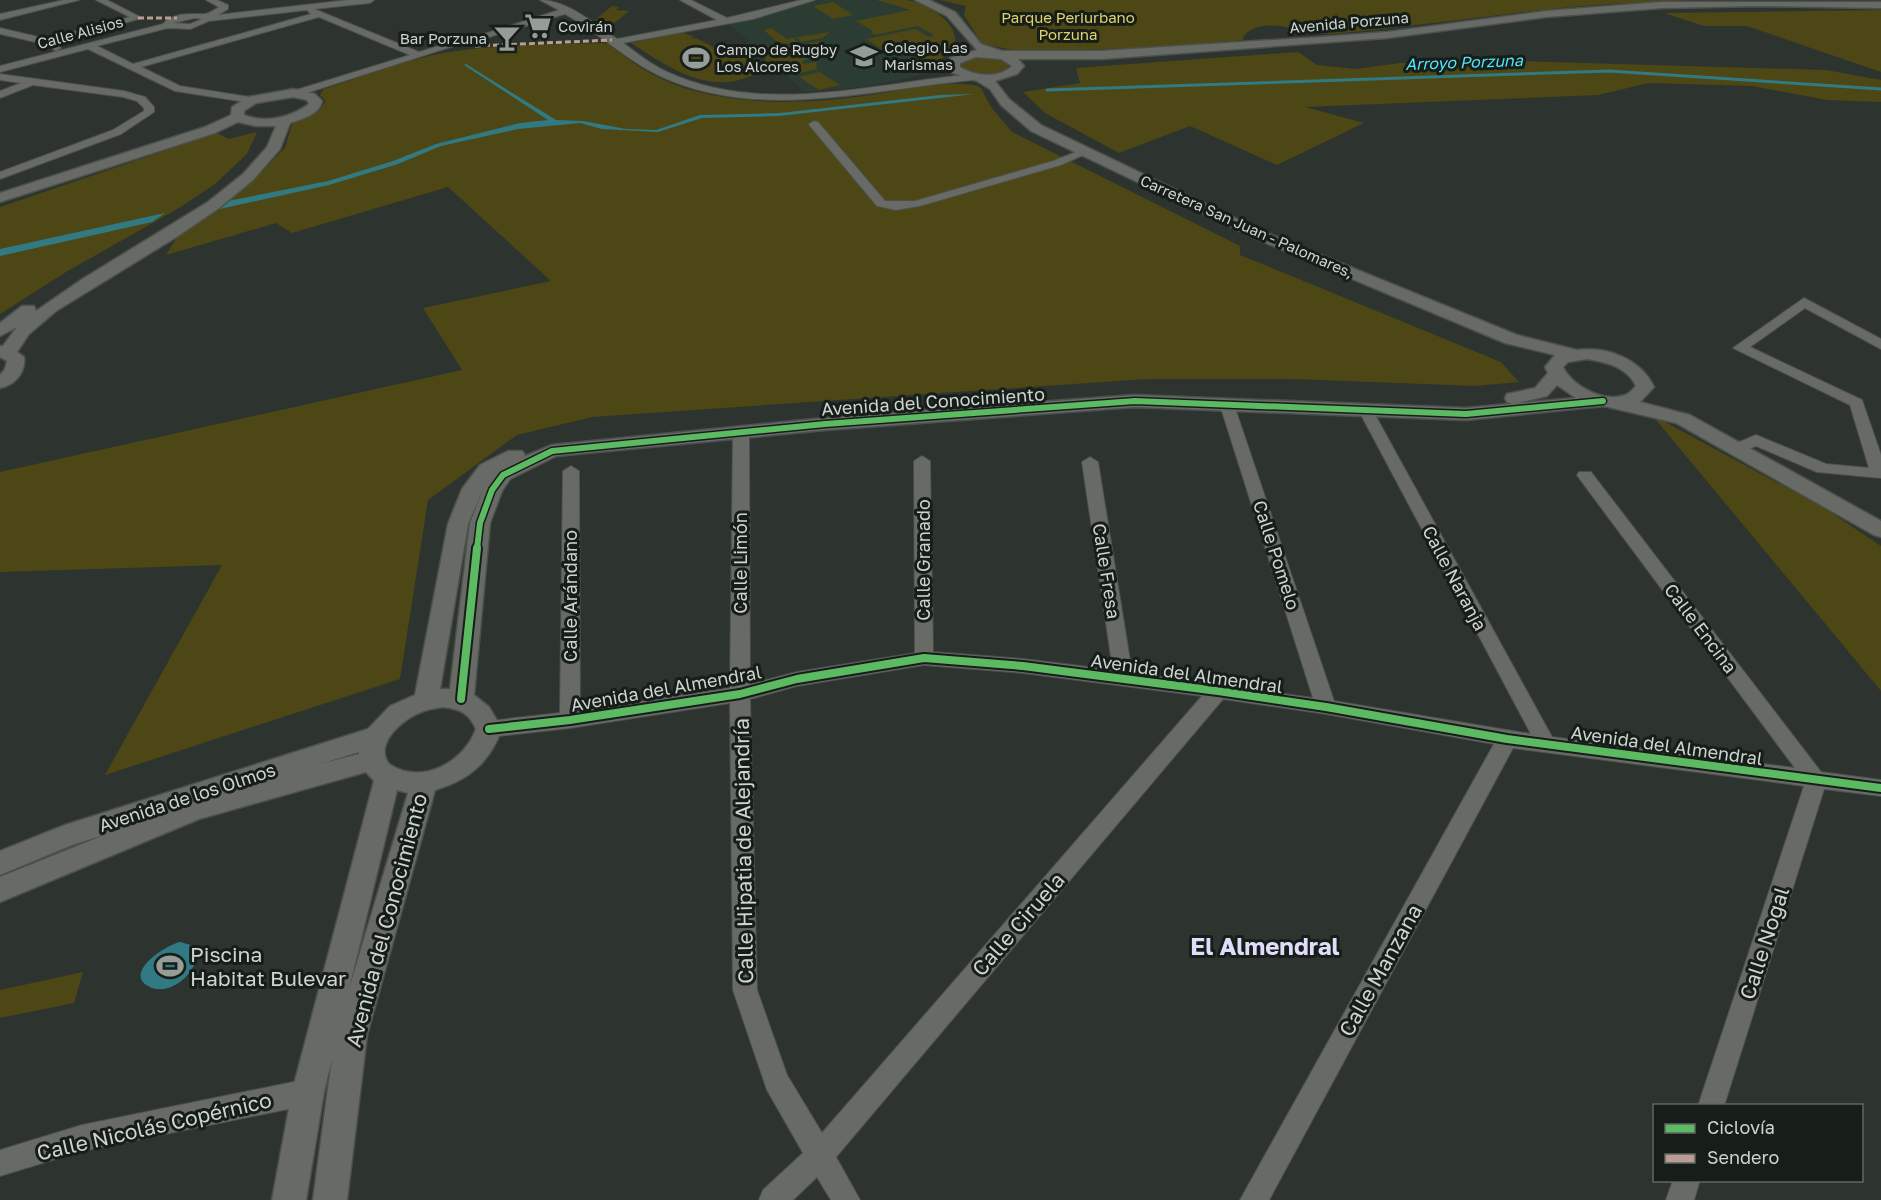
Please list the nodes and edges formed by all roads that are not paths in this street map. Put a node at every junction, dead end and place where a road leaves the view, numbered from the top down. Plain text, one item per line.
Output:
1 (41, 0) edge
2 (75, 0) edge
3 (100, 0) edge
4 (210, 0) edge
5 (289, 0) edge
6 (370, 0) edge
7 (544, 0) edge
8 (684, 0) edge
9 (811, 0) edge
10 (920, 0) edge
11 (52, 4) junction
12 (1881, 6) edge
13 (304, 8) junction
14 (565, 10) junction
15 (321, 14) junction
16 (0, 16) edge
17 (206, 18) junction
18 (726, 21) junction
19 (0, 31) edge
20 (968, 35) junction
21 (47, 42) junction
22 (616, 42) junction
23 (89, 46) junction
24 (63, 52) junction
25 (423, 54) junction
26 (996, 54) junction
27 (956, 62) junction
28 (2, 67) edge
29 (131, 67) junction
30 (1010, 73) junction
31 (0, 77) edge
32 (977, 77) junction
33 (33, 81) junction
34 (909, 84) junction
35 (997, 91) junction
36 (297, 93) junction
37 (0, 96) edge
38 (252, 100) junction
39 (238, 117) junction
40 (277, 120) junction
41 (814, 124) dead end
42 (1085, 152) junction
43 (0, 176) edge
44 (0, 198) edge
45 (0, 331) edge
46 (1511, 339) junction
47 (1881, 345) edge
48 (4, 351) edge
49 (1575, 355) junction
50 (1554, 373) junction
51 (0, 383) edge
52 (1645, 387) junction
53 (1610, 401) junction
54 (1227, 405) junction
55 (1366, 411) junction
56 (1683, 419) junction
57 (741, 432) junction
58 (1738, 448) junction
59 (922, 461) dead end
60 (1090, 462) dead end
61 (571, 471) dead end
62 (1585, 475) dead end
63 (1881, 530) edge
64 (924, 658) junction
65 (1124, 680) junction
66 (1218, 691) junction
67 (740, 694) junction
68 (461, 699) junction
69 (426, 700) junction
70 (1326, 707) junction
71 (570, 720) junction
72 (489, 729) junction
73 (1507, 739) junction
74 (1546, 744) junction
75 (379, 757) junction
76 (1816, 781) junction
77 (424, 783) junction
78 (1881, 788) edge
79 (0, 863) edge
80 (0, 890) edge
81 (308, 1092) junction
82 (1712, 1104) edge
83 (819, 1157) junction
84 (0, 1163) edge
85 (1686, 1182) edge
86 (289, 1200) edge
87 (330, 1200) edge
88 (773, 1200) edge
89 (846, 1200) edge
90 (1254, 1200) edge
91 (1680, 1200) edge

1 - 11 street
2 - 11 street
3 - 21 street
4 - 17 street
5 - 13 street
6 - 13 street
7 - 14 street
8 - 18 street
9 - 18 street
10 - 20 street
11 - 16 street
12 - 26 street, Avenida Porzuna
12 - 30 street, Avenida Porzuna
13 - 15 street
13 - 17 street
14 - 22 street
14 - 25 street
15 - 25 street
15 - 29 street
17 - 23 street, Calle Alisios
18 - 22 street
19 - 21 street
20 - 26 street
20 - 27 street
21 - 24 street
22 - 34 street
23 - 24 street, Calle Alisios
23 - 29 street
24 - 28 street, Calle Alisios
25 - 36 street
26 - 27 street, Avenida Porzuna
26 - 30 street
27 - 32 street, Carretera San Juan - Palomares,
27 - 34 street
29 - 38 street
30 - 32 street, Avenida Porzuna
30 - 35 street
31 - 33 street
32 - 34 street
32 - 35 street, Carretera San Juan - Palomares,
33 - 37 street
33 - 43 street
35 - 42 street, Carretera San Juan - Palomares,
36 - 38 street
36 - 40 street
38 - 39 street
39 - 40 street
39 - 44 street
40 - 45 street
40 - 48 street
41 - 42 street
42 - 46 street, Carretera San Juan - Palomares,
46 - 49 street, Carretera San Juan - Palomares,
46 - 50 street, Carretera San Juan - Palomares,
47 - 58 street
48 - 51 street
49 - 50 street, Avenida del Conocimiento
49 - 52 street, Carretera San Juan - Palomares,
50 - 53 street, Carretera San Juan - Palomares,
50 - 69 street, Avenida del Conocimiento
52 - 53 street
52 - 56 street
53 - 55 street, Avenida del Conocimiento
53 - 56 street
54 - 55 street, Avenida del Conocimiento
54 - 57 street, Avenida del Conocimiento
54 - 70 street, Calle Pomelo
55 - 74 street, Calle Naranja
56 - 58 street
57 - 67 street, Calle Limón
57 - 68 street, Avenida del Conocimiento
58 - 63 street
59 - 64 street, Calle Granado
60 - 65 street, Calle Fresa
61 - 71 street, Calle Arándano
62 - 76 street, Calle Encina
64 - 65 street, Avenida del Almendral
64 - 67 street, Avenida del Almendral
65 - 66 street, Avenida del Almendral
66 - 70 street, Avenida del Almendral
66 - 83 street, Calle Ciruela
67 - 71 street, Avenida del Almendral
67 - 83 street, Calle Hipatia de Alejandría
68 - 69 street
68 - 72 street
69 - 75 street
70 - 73 street, Avenida del Almendral
71 - 72 street, Avenida del Almendral
72 - 77 street
73 - 74 street, Avenida del Almendral
73 - 90 street, Calle Manzana
74 - 76 street, Avenida del Almendral
75 - 77 street
75 - 79 street, Avenida de los Olmos
75 - 80 street, Avenida de los Olmos
75 - 81 street, Avenida del Conocimiento
76 - 78 street, Avenida del Almendral
76 - 82 street, Calle Nogal
77 - 87 street, Avenida del Conocimiento
81 - 84 street, Calle Nicolás Copérnico
81 - 86 street, Avenida del Conocimiento
83 - 88 street, Calle Ciruela
83 - 89 street, Calle Hipatia de Alejandría
85 - 91 street

